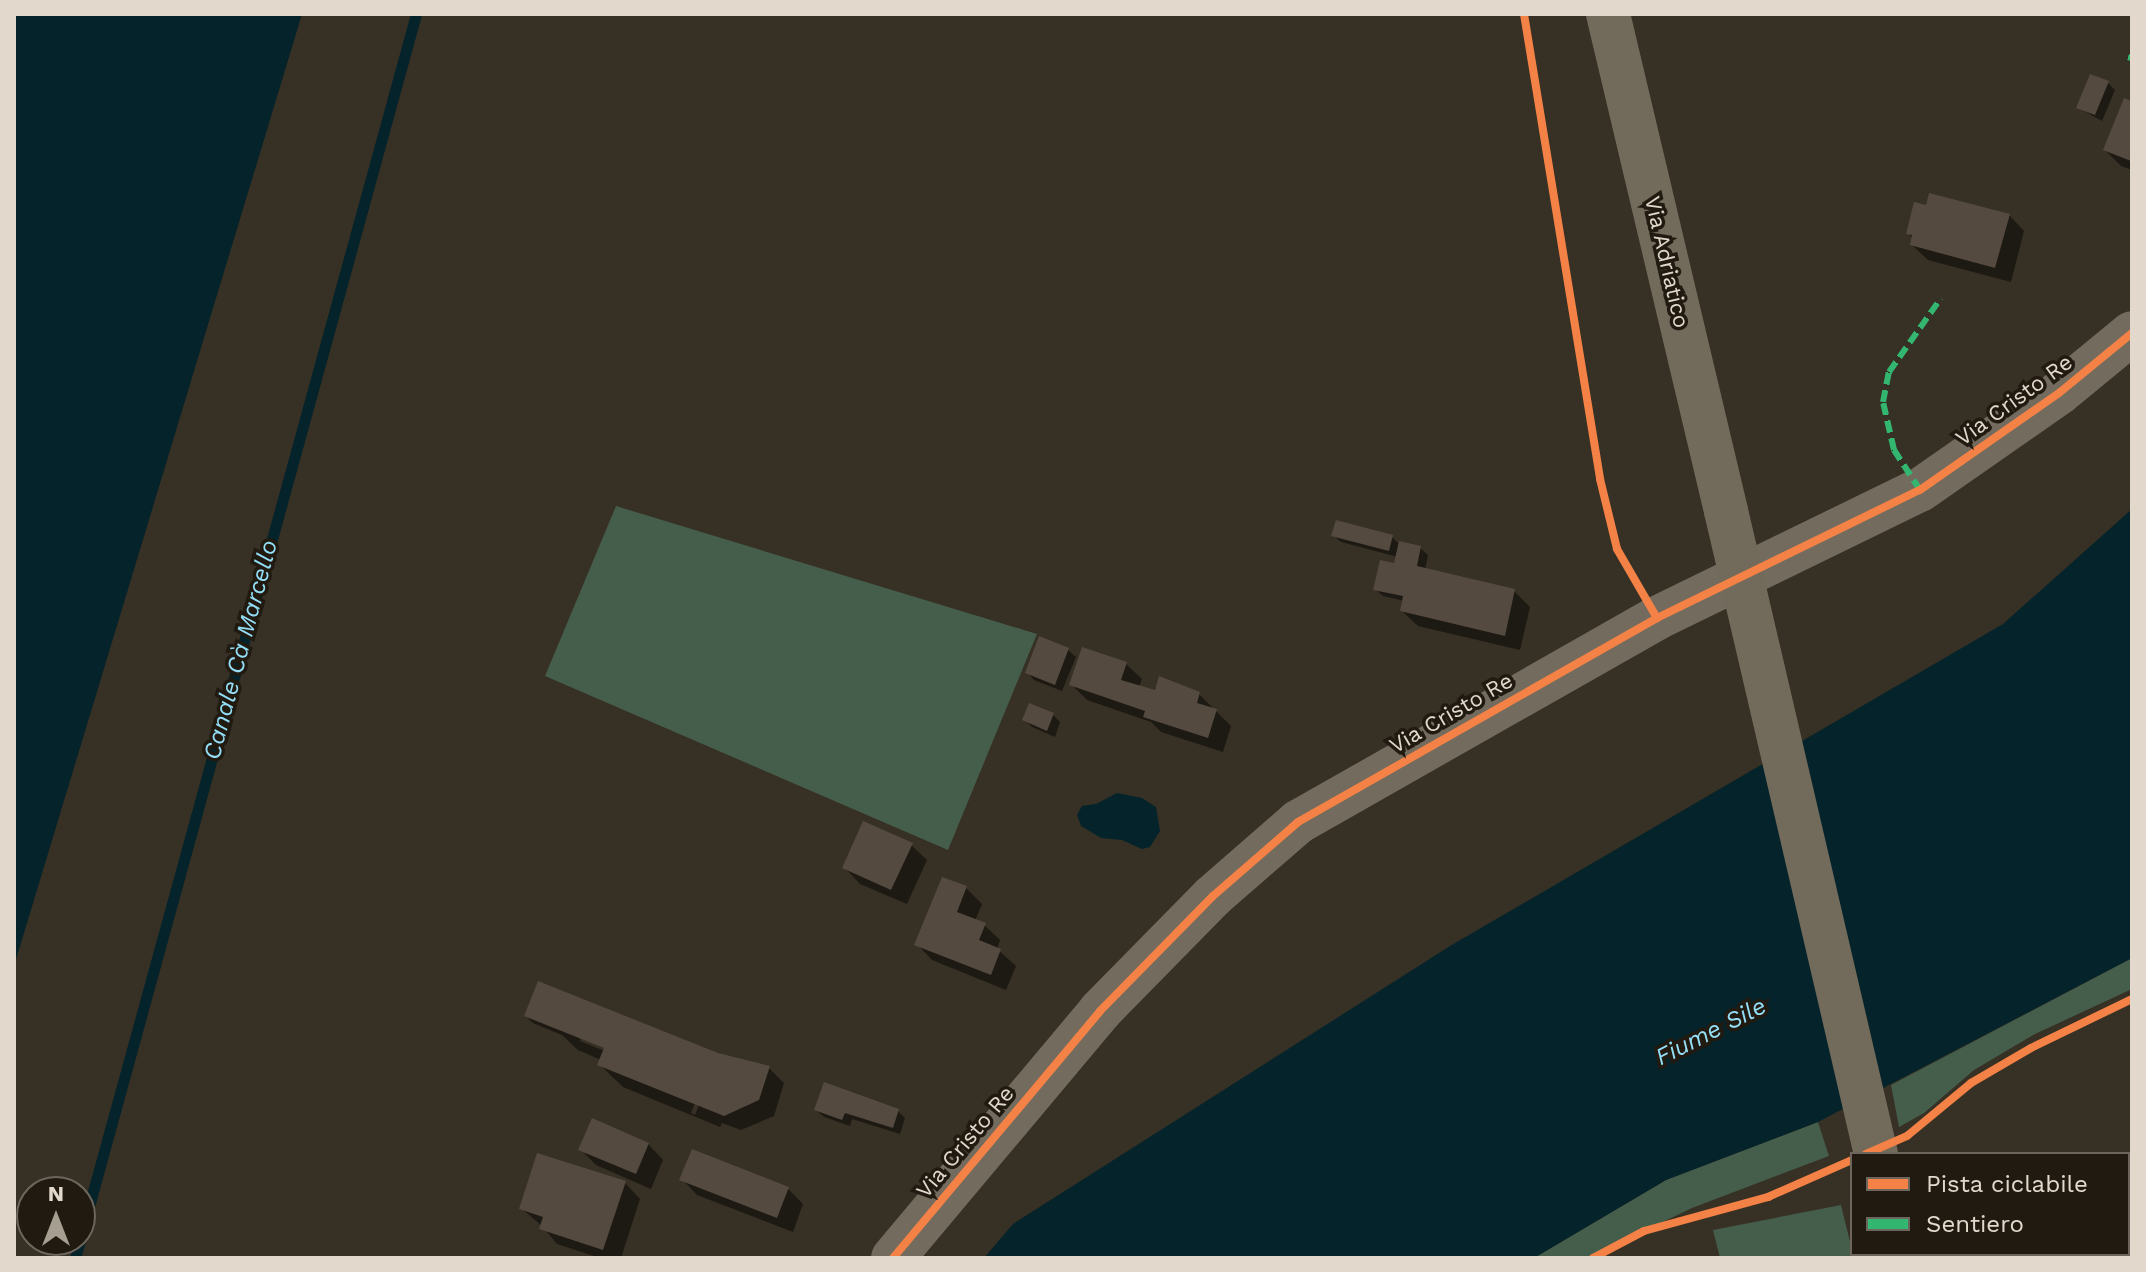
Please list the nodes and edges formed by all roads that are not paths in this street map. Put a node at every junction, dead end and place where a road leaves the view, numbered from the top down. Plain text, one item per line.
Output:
1 (1608, 14) edge
2 (2132, 333) edge
3 (1876, 1152) edge
4 (893, 1258) edge

1 - 3 main road, Via Adriatico, bridge
2 - 4 street, Via Cristo Re

